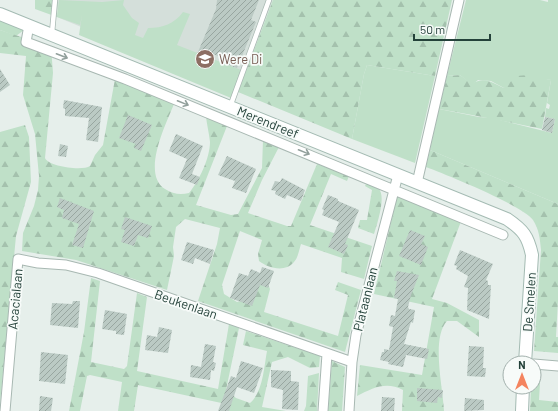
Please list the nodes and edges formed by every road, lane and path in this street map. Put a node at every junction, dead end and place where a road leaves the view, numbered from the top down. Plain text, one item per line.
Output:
1 (55, 0) edge
2 (269, 0) edge
3 (459, 0) edge
4 (0, 14) edge
5 (29, 25) junction
6 (52, 35) junction
7 (230, 107) junction
8 (398, 175) junction
9 (417, 183) junction
10 (394, 189) junction
11 (503, 235) dead end
12 (529, 241) joint
13 (18, 259) joint
14 (326, 354) junction
15 (526, 355) edge
16 (352, 362) junction
17 (542, 365) edge
18 (558, 366) edge
19 (523, 395) edge
20 (5, 411) edge
21 (323, 411) edge
22 (349, 411) edge
23 (522, 411) edge

1 - 6 lane
2 - 7 lane
3 - 9 street
4 - 5 street, Merendreef
5 - 6 street, Merendreef
5 -> 10 street, Merendreef
6 - 7 street, Merendreef
7 - 8 street, Merendreef
8 - 9 street, Merendreef
8 - 10 street, Plataanlaan
9 - 12 street, Merendreef
10 - 11 street, Merendreef
10 - 16 street, Plataanlaan
12 - 15 street, De Smelen
13 - 14 street, Beukenlaan
13 - 20 street, Acacialaan
14 - 16 street, Beukenlaan
14 - 21 street
16 - 22 street, Plataanlaan
17 - 18 street
19 - 23 street

